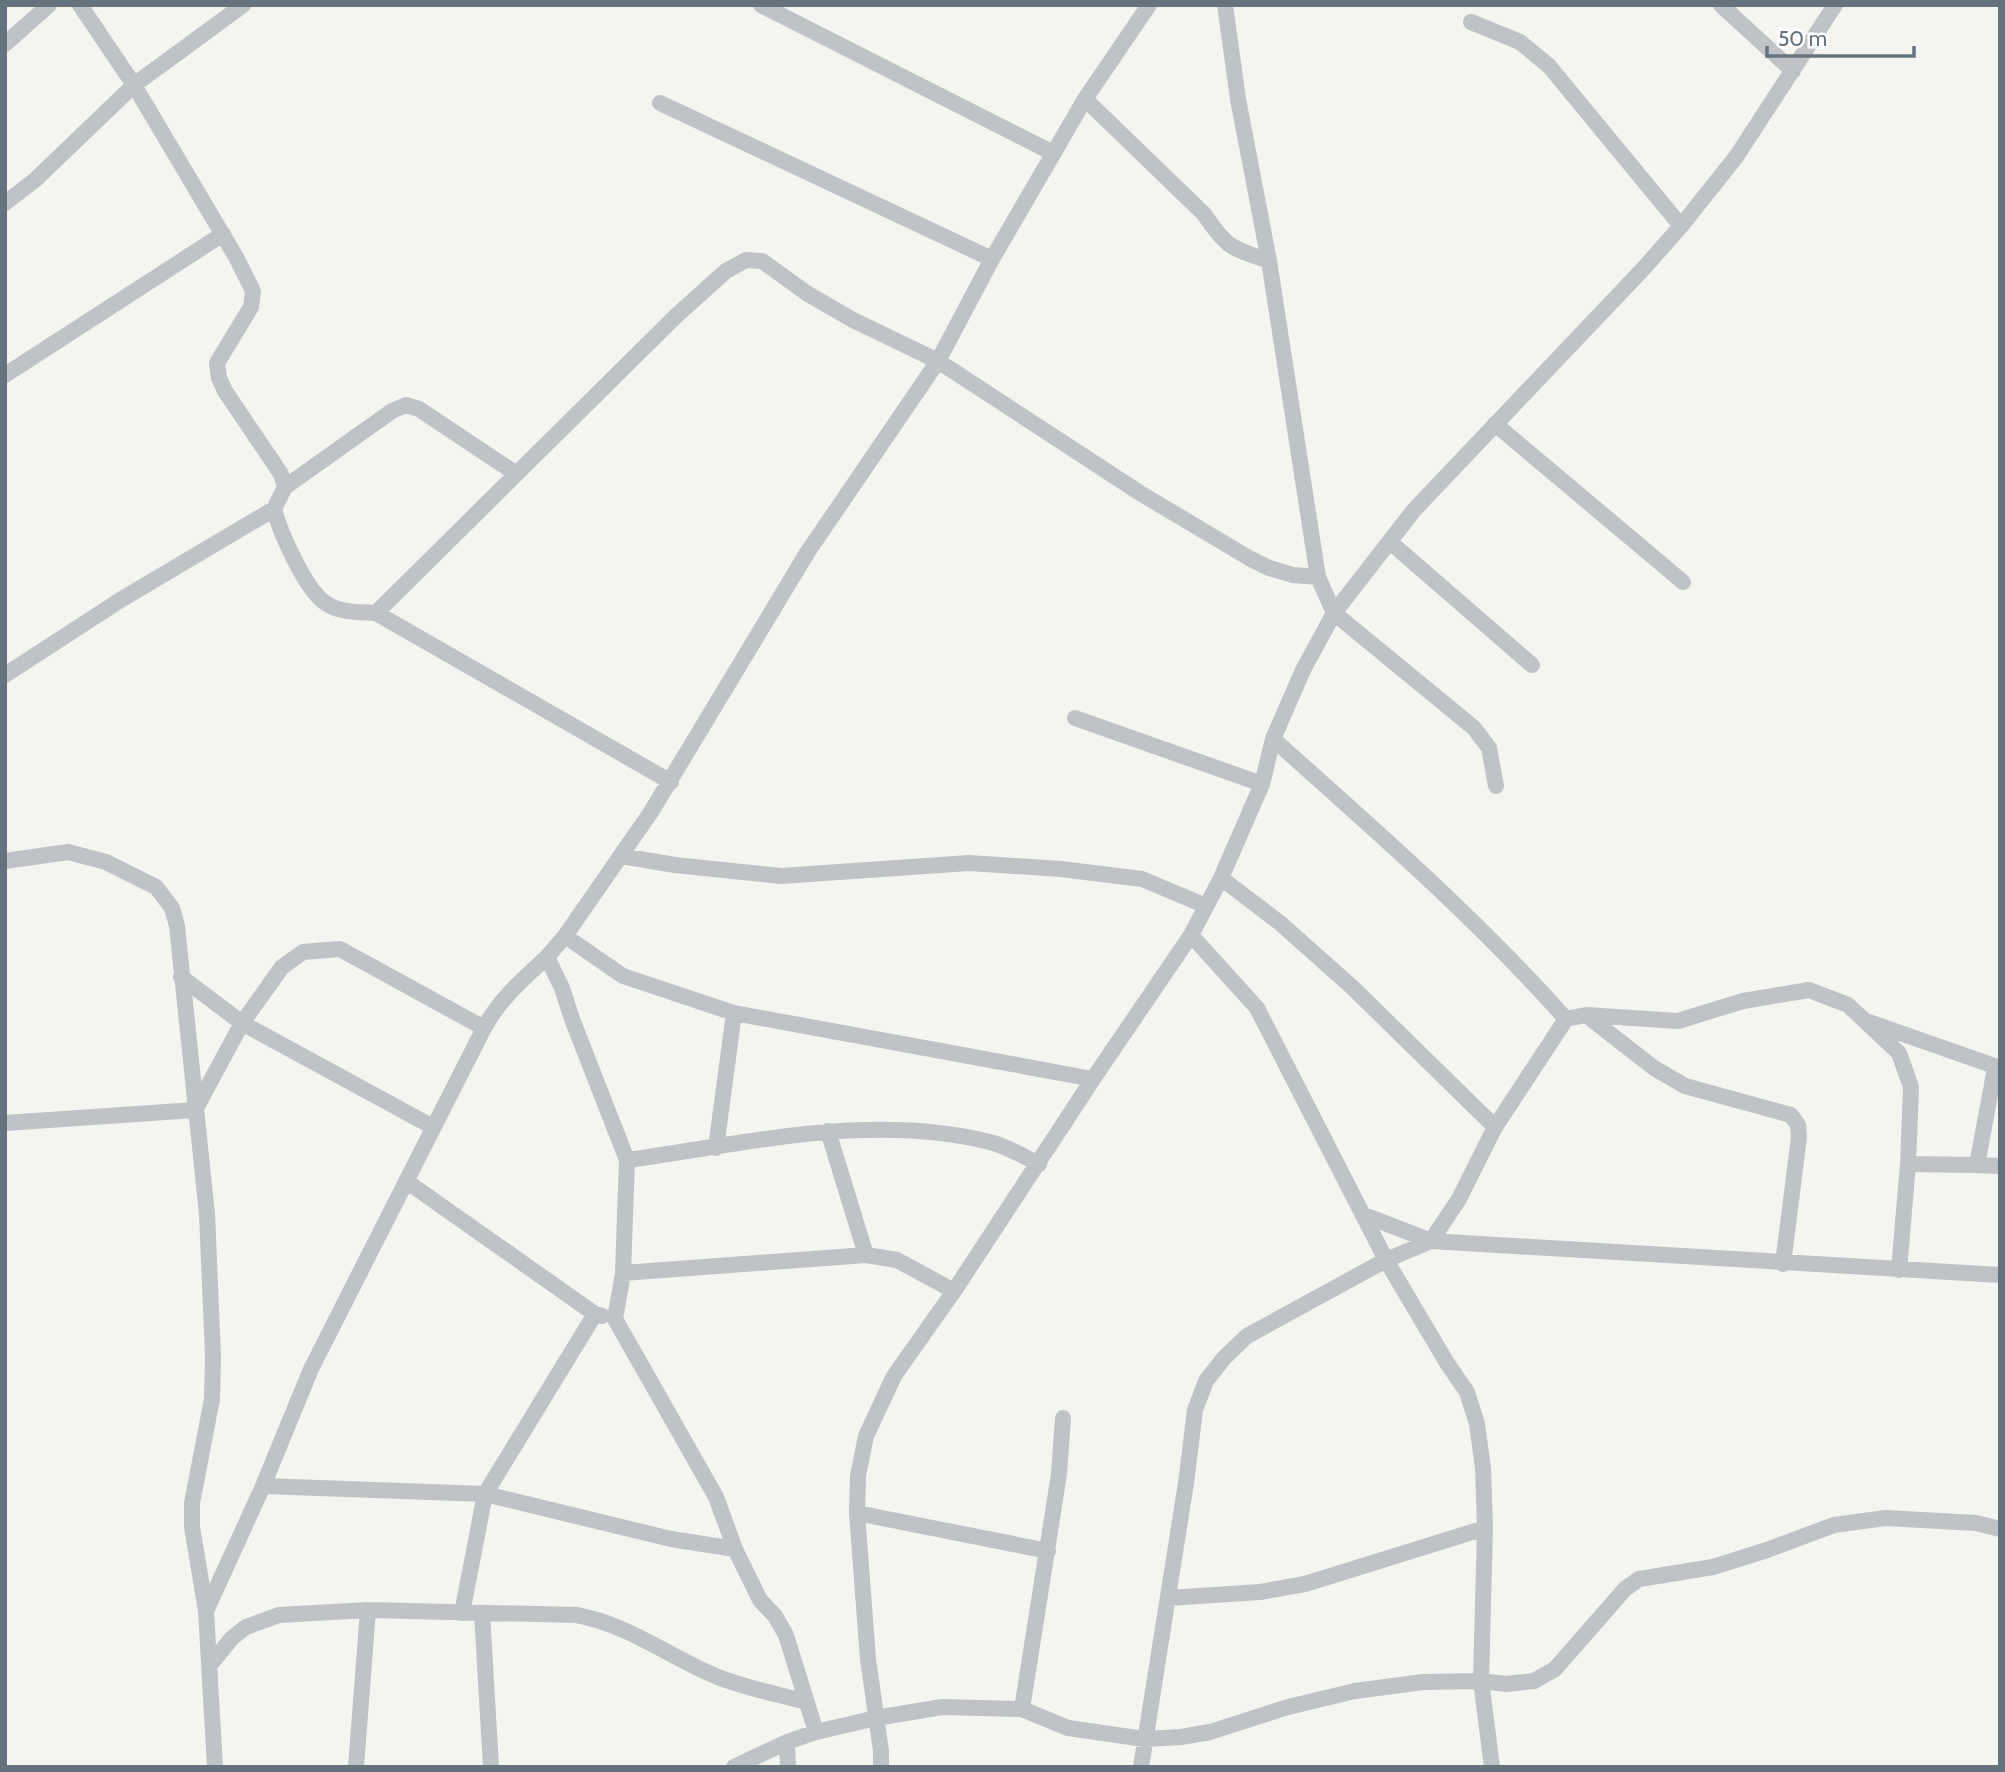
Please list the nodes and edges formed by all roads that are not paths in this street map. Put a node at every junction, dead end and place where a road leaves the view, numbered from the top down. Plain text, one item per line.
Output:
1 (49, 5) edge
2 (80, 5) edge
3 (243, 5) edge
4 (761, 5) edge
5 (1149, 5) edge
6 (1225, 5) edge
7 (1721, 5) edge
8 (1835, 5) edge
9 (1471, 22) dead end
10 (5, 44) edge
11 (1793, 71) junction
12 (134, 85) junction
13 (1085, 99) junction
14 (660, 103) dead end
15 (1054, 153) junction
16 (5, 202) edge
17 (1681, 226) junction
18 (223, 234) junction
19 (992, 259) junction
20 (1269, 261) junction
21 (938, 360) junction
22 (5, 376) edge
23 (1495, 424) junction
24 (515, 473) junction
25 (285, 487) junction
26 (274, 509) junction
27 (1390, 542) junction
28 (1318, 578) junction
29 (1683, 582) dead end
30 (376, 613) junction
31 (1334, 613) junction
32 (5, 655) edge
33 (1532, 665) dead end
34 (11, 672) edge
35 (1075, 718) dead end
36 (1273, 739) junction
37 (671, 782) junction
38 (1262, 784) junction
39 (1496, 786) dead end
40 (621, 856) junction
41 (5, 861) edge
42 (1221, 878) junction
43 (1206, 906) junction
44 (1191, 935) junction
45 (565, 936) junction
46 (547, 957) junction
47 (181, 976) junction
48 (734, 1013) junction
49 (1586, 1015) junction
50 (1566, 1019) junction
51 (1863, 1020) junction
52 (242, 1023) junction
53 (484, 1028) junction
54 (1997, 1068) edge
55 (1093, 1079) junction
56 (195, 1110) junction
57 (5, 1123) edge
58 (433, 1127) junction
59 (1495, 1127) junction
60 (828, 1131) junction
61 (716, 1148) junction
62 (627, 1160) junction
63 (1039, 1164) junction
64 (1909, 1164) junction
65 (1977, 1165) junction
66 (2000, 1166) edge
67 (406, 1181) junction
68 (1364, 1215) junction
69 (1430, 1241) junction
70 (866, 1255) junction
71 (1386, 1260) junction
72 (1783, 1264) junction
73 (1899, 1269) junction
74 (623, 1273) junction
75 (2000, 1275) edge
76 (954, 1290) junction
77 (595, 1314) junction
78 (615, 1319) junction
79 (1063, 1418) dead end
80 (263, 1486) junction
81 (485, 1494) junction
82 (857, 1513) junction
83 (1485, 1528) junction
84 (2000, 1530) edge
85 (735, 1549) junction
86 (1048, 1551) junction
87 (1168, 1598) junction
88 (368, 1610) junction
89 (206, 1611) junction
90 (462, 1613) junction
91 (482, 1613) junction
92 (210, 1665) junction
93 (1481, 1681) junction
94 (806, 1702) junction
95 (1021, 1709) junction
96 (876, 1718) junction
97 (816, 1732) junction
98 (1144, 1739) junction
99 (787, 1742) junction
100 (215, 1767) edge
101 (356, 1767) edge
102 (491, 1767) edge
103 (734, 1767) edge
104 (788, 1767) edge
105 (881, 1767) edge
106 (1141, 1767) edge
107 (1492, 1767) edge

1 - 10 street
2 - 12 street
3 - 12 street
4 - 15 street
5 - 13 street
6 - 20 street
7 - 11 street
8 - 11 street
9 - 17 street
11 - 17 street
12 - 16 street
12 - 18 street
13 - 15 street
13 - 20 street
14 - 19 street
15 - 19 street
17 - 23 street
18 - 22 street
18 - 25 street
19 - 21 street
20 - 28 street
21 - 24 street
21 - 28 street
21 - 37 street
23 - 27 street
23 - 29 street
24 - 25 street
24 - 30 street
25 - 26 street
26 - 30 street
26 - 34 street
27 - 31 street
27 - 33 street
28 - 31 street
30 - 37 street
31 - 36 street
31 - 39 street
32 - 34 street
35 - 38 street
36 - 38 street
36 - 50 street
37 - 40 street
38 - 42 street
40 - 43 street
40 - 45 street
41 - 47 street
42 - 43 street
42 - 59 street
43 - 44 street
44 - 55 street
44 - 68 street
45 - 46 street
45 - 48 street
46 - 53 street
46 - 62 street
47 - 52 street
47 - 56 street
48 - 55 street
48 - 61 street
49 - 50 street
49 - 51 street
49 - 72 street
50 - 59 street
51 - 54 street
51 - 64 street
52 - 53 street
52 - 56 street
52 - 58 street
53 - 58 street
54 - 65 street
55 - 63 street
56 - 57 street
56 - 89 street
58 - 67 street
59 - 69 street
60 - 61 street
60 - 63 street
60 - 70 street
61 - 62 street
62 - 74 street
63 - 76 street
64 - 65 street
64 - 73 street
65 - 66 street
67 - 77 street
67 - 80 street
68 - 69 street
68 - 71 street
69 - 71 street
69 - 72 street
70 - 74 street
70 - 76 street
71 - 83 street
71 - 87 street
72 - 73 street
73 - 75 street
74 - 78 street
76 - 82 street
77 - 78 street
77 - 81 street
78 - 85 street
79 - 86 street
80 - 81 street
80 - 89 street
81 - 85 street
81 - 90 street
82 - 86 street
82 - 96 street
83 - 87 street
83 - 93 street
84 - 93 street
85 - 94 street
86 - 95 street
87 - 98 street
88 - 90 street
88 - 92 street
88 - 101 street
89 - 92 street
90 - 91 street
91 - 94 street
91 - 102 street
92 - 100 street
93 - 98 street
93 - 107 street
94 - 97 street
95 - 96 street
95 - 98 street
96 - 97 street
96 - 105 street
97 - 99 street
98 - 106 street
99 - 103 street
99 - 104 street

